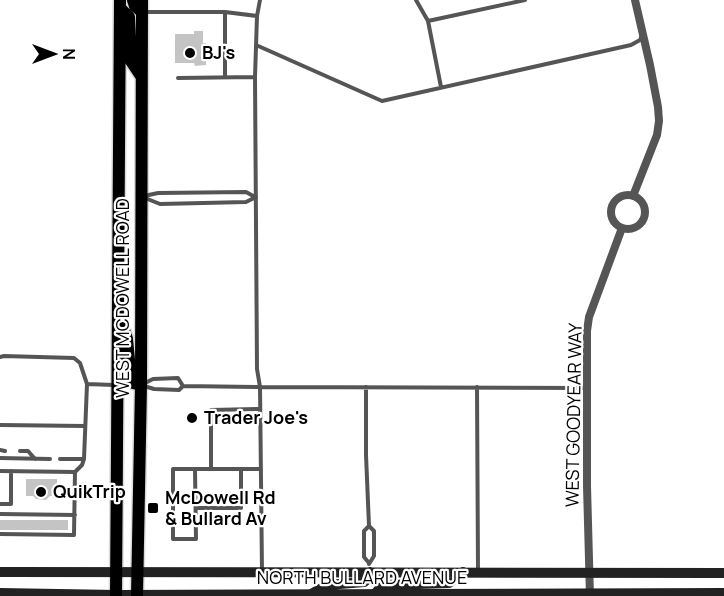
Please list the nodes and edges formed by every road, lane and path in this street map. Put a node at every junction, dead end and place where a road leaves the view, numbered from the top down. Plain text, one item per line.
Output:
1 (133, 0) edge
2 (260, 0) edge
3 (416, 0) edge
4 (525, 0) edge
5 (635, 0) edge
6 (120, 4) edge
7 (142, 6) edge
8 (225, 12) junction
9 (257, 16) junction
10 (428, 21) junction
11 (643, 34) junction
12 (256, 45) junction
13 (141, 77) junction
14 (225, 77) junction
15 (255, 77) junction
16 (178, 78) dead end
17 (441, 87) junction
18 (119, 196) junction
19 (633, 196) junction
20 (141, 197) junction
21 (256, 197) junction
22 (622, 228) junction
23 (119, 315) junction
24 (0, 357) edge
25 (87, 384) junction
26 (118, 385) junction
27 (141, 385) junction
28 (183, 386) junction
29 (260, 387) junction
30 (366, 387) junction
31 (477, 387) junction
32 (587, 388) junction
33 (260, 409) junction
34 (0, 425) edge
35 (85, 426) junction
36 (20, 451) dead end
37 (0, 459) edge
38 (35, 459) junction
39 (50, 459) dead end
40 (60, 459) dead end
41 (84, 459) junction
42 (195, 469) junction
43 (211, 469) junction
44 (241, 469) junction
45 (261, 469) junction
46 (0, 471) edge
47 (11, 471) junction
48 (75, 472) junction
49 (0, 504) edge
50 (195, 508) junction
51 (0, 514) edge
52 (75, 515) junction
53 (369, 526) junction
54 (0, 534) edge
55 (369, 568) junction
56 (0, 572) edge
57 (262, 572) junction
58 (464, 572) junction
59 (478, 572) junction
60 (589, 572) junction
61 (116, 573) junction
62 (138, 573) junction
63 (724, 573) edge
64 (0, 593) edge
65 (724, 593) edge
66 (116, 595) edge
67 (137, 595) edge
68 (309, 595) edge
69 (374, 595) edge
70 (590, 596) edge

1 - 7 main road
2 - 9 lane
3 - 10 lane
4 - 10 lane
5 - 11 street
6 - 13 main road
6 - 18 main road, WEST MCDOWELL ROAD
7 - 8 lane
7 - 13 main road, WEST MCDOWELL ROAD
8 - 9 lane
8 - 14 lane
9 - 12 lane
10 - 17 lane
11 - 17 lane
11 - 19 street
12 - 15 lane
12 - 17 lane
13 - 20 main road, WEST MCDOWELL ROAD
14 - 15 lane
14 - 16 lane
15 - 21 lane
18 - 20 main road
18 - 23 main road, WEST MCDOWELL ROAD
19 - 22 street
19 - 22 street
20 - 21 lane
20 - 21 lane
20 - 27 main road, WEST MCDOWELL ROAD
21 - 29 lane
22 - 32 street, WEST GOODYEAR WAY
23 - 26 main road, WEST MCDOWELL ROAD
23 - 27 main road
24 - 25 lane
25 - 26 lane
25 - 35 lane
26 - 61 main road, WEST MCDOWELL ROAD
27 - 28 lane
27 - 28 lane
27 - 62 main road, WEST MCDOWELL ROAD
28 - 29 lane
29 - 30 lane
29 - 33 lane
30 - 31 lane
30 - 53 lane
31 - 32 lane
31 - 59 lane
32 - 60 street, WEST GOODYEAR WAY
33 - 43 lane
33 - 45 lane
34 - 35 lane
35 - 41 lane
36 - 38 lane
37 - 38 lane
38 - 39 lane
40 - 41 lane
41 - 48 lane
42 - 43 lane
42 - 50 lane
42 - 50 lane
43 - 44 lane
44 - 45 lane
44 - 50 lane
45 - 57 lane
46 - 47 lane
47 - 48 lane
47 - 49 lane
48 - 52 lane
51 - 52 lane
52 - 54 lane
53 - 55 lane
53 - 55 lane
55 - 57 main road, NORTH BULLARD AVENUE
55 - 58 main road, NORTH BULLARD AVENUE
55 - 68 main road
56 - 61 main road, NORTH BULLARD AVENUE
57 - 62 main road, NORTH BULLARD AVENUE
58 - 59 main road, NORTH BULLARD AVENUE
58 - 69 main road
59 - 60 main road, NORTH BULLARD AVENUE
60 - 63 main road, NORTH BULLARD AVENUE
60 - 70 street, WEST GOODYEAR WAY
61 - 62 main road, NORTH BULLARD AVENUE
61 - 66 main road, WEST MCDOWELL ROAD
62 - 67 main road, WEST MCDOWELL ROAD
64 - 66 main road, NORTH BULLARD AVENUE
65 - 70 main road, NORTH BULLARD AVENUE
66 - 67 main road, NORTH BULLARD AVENUE
67 - 68 main road, NORTH BULLARD AVENUE
68 - 69 main road, NORTH BULLARD AVENUE
69 - 70 main road, NORTH BULLARD AVENUE

